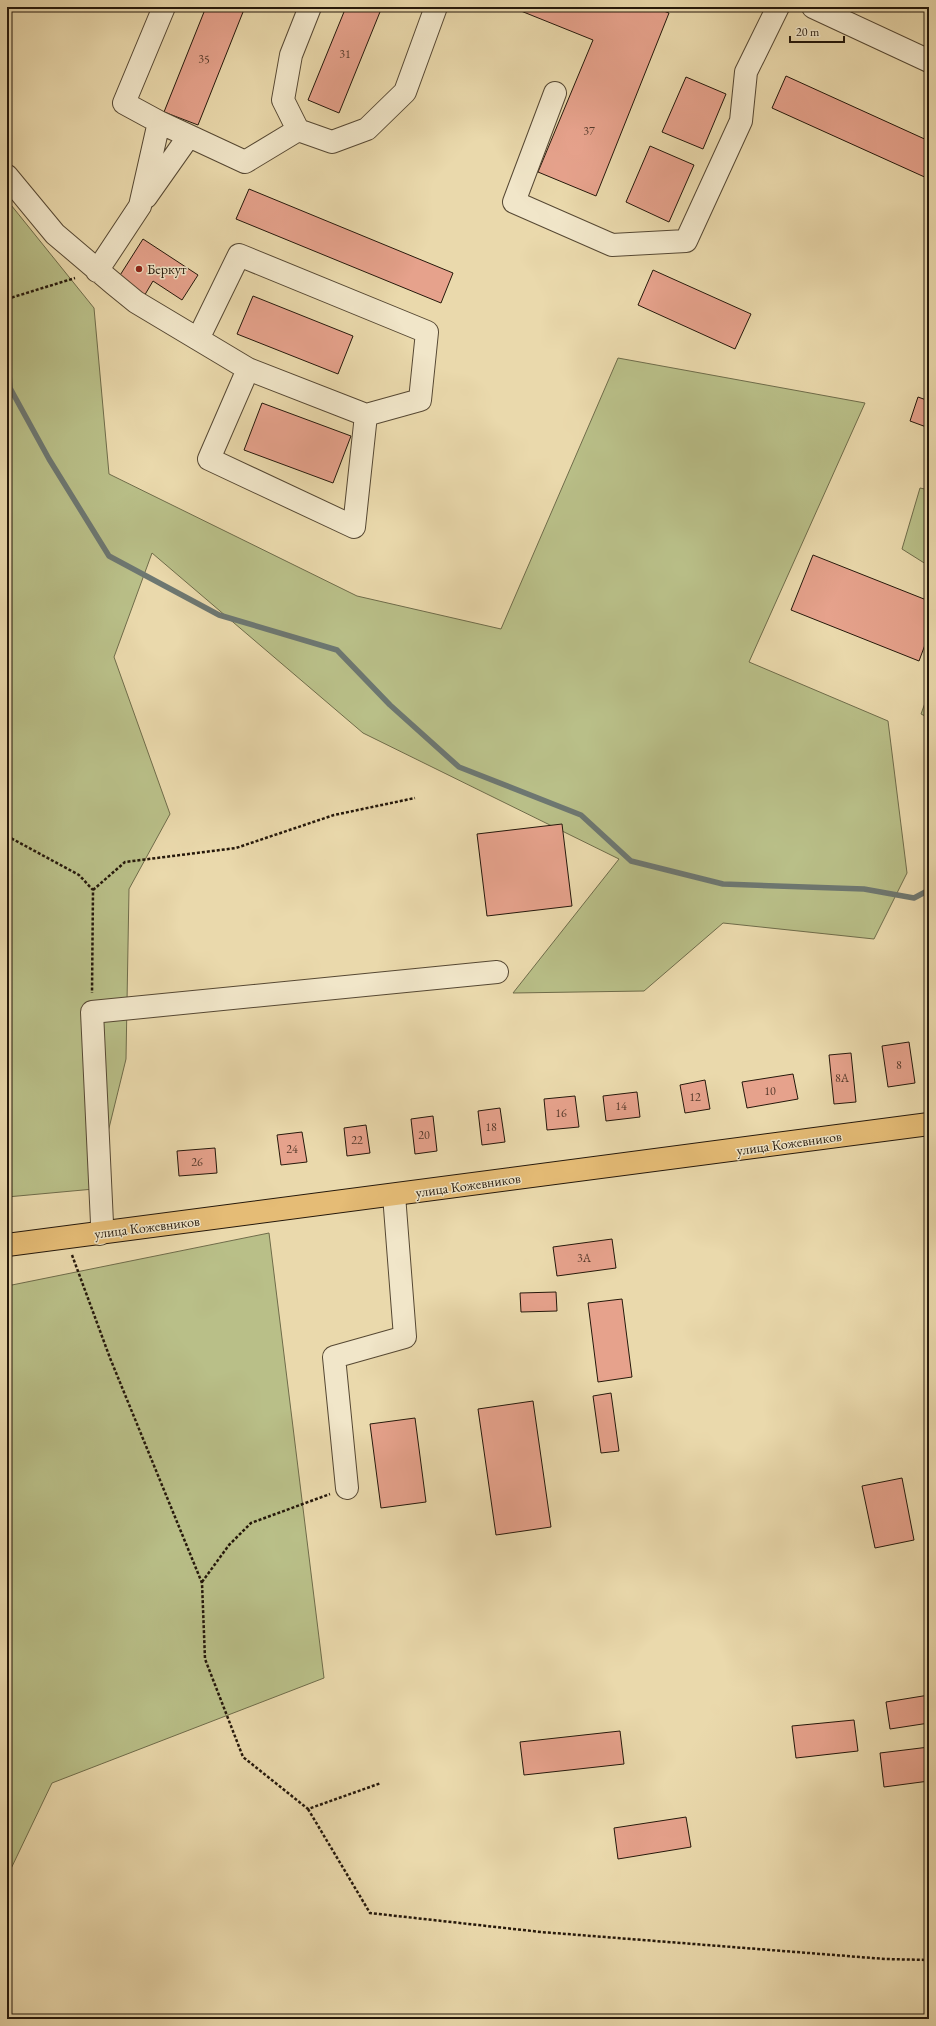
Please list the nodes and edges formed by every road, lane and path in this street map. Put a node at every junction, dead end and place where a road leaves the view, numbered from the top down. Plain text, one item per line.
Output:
1 (164, 7) edge
2 (310, 7) edge
3 (436, 7) edge
4 (778, 7) edge
5 (813, 7) edge
6 (929, 62) edge
7 (555, 93) dead end
8 (159, 122) junction
9 (298, 130) junction
10 (189, 136) junction
11 (7, 176) edge
12 (140, 206) junction
13 (97, 271) junction
14 (7, 299) edge
15 (198, 339) junction
16 (248, 369) junction
17 (366, 415) junction
18 (415, 798) dead end
19 (7, 836) edge
20 (93, 890) junction
21 (497, 972) dead end
22 (92, 1012) junction
23 (929, 1124) edge
24 (394, 1195) junction
25 (100, 1234) junction
26 (66, 1238) junction
27 (7, 1245) edge
28 (348, 1488) joint
29 (202, 1583) junction
30 (381, 1783) dead end
31 (308, 1809) junction
32 (929, 1960) edge

1 - 8 street
2 - 9 street
3 - 9 street
4 - 7 street
5 - 6 street
8 - 10 street
8 - 12 street
9 - 10 street
10 - 12 street
11 - 13 street
12 - 13 street
13 - 14 path
13 - 15 street
15 - 16 street
15 - 17 street
16 - 17 street
16 - 17 street
18 - 20 path
19 - 20 path
20 - 22 path
21 - 22 street
22 - 25 street
23 - 24 main road, улица Кожевников
24 - 25 main road, улица Кожевников
24 - 28 street
25 - 26 main road, улица Кожевников
26 - 27 main road, улица Кожевников
26 - 29 path
28 - 29 path
29 - 31 path
30 - 31 path
31 - 32 path

